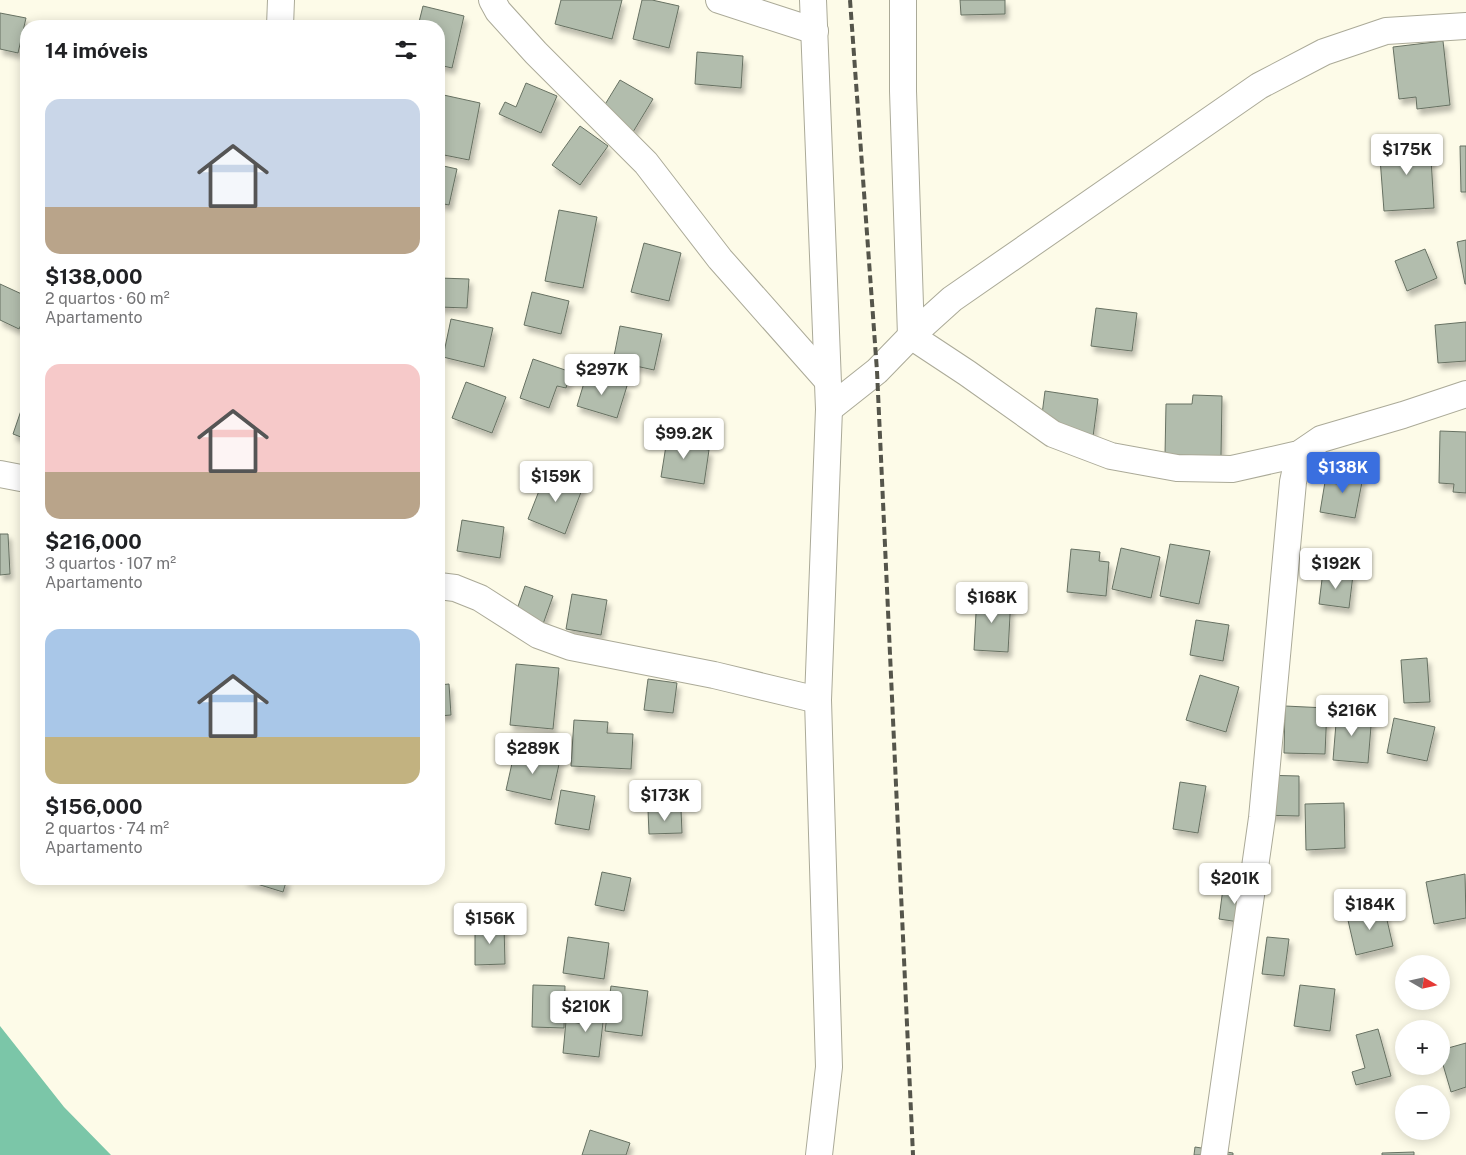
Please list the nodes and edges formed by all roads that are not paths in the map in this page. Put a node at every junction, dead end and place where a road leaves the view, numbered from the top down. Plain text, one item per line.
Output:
1 (281, 0) edge
2 (492, 0) edge
3 (720, 0) edge
4 (813, 0) edge
5 (903, 0) edge
6 (280, 20) edge
7 (1466, 26) edge
8 (815, 31) junction
9 (911, 336) junction
10 (827, 380) junction
11 (1466, 394) edge
12 (829, 409) junction
13 (1299, 454) junction
14 (0, 474) edge
15 (20, 478) edge
16 (445, 587) edge
17 (818, 700) junction
18 (818, 1155) edge
19 (1214, 1155) edge

1 - 6 street
2 - 10 street
3 - 8 street
4 - 8 street
5 - 9 street
7 - 9 street
8 - 10 street
9 - 12 street
9 - 13 street
10 - 12 street
11 - 13 street
12 - 17 street
13 - 19 street
14 - 15 street
16 - 17 street
17 - 18 street

